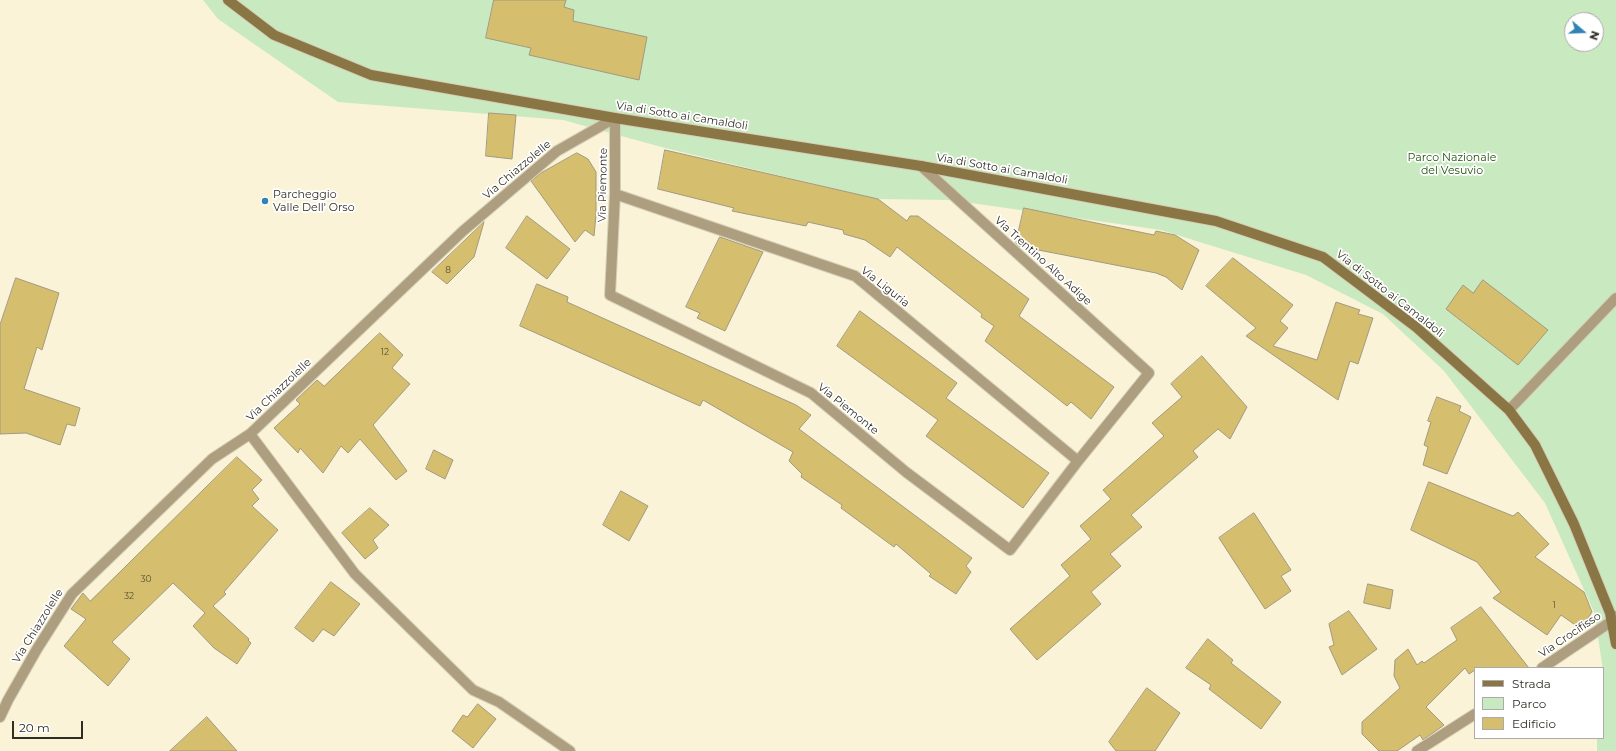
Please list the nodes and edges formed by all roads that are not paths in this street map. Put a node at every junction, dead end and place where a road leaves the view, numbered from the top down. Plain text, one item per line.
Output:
1 (228, 0) edge
2 (615, 118) junction
3 (921, 166) junction
4 (616, 194) junction
5 (1616, 298) edge
6 (1149, 373) joint
7 (1509, 410) junction
8 (250, 434) junction
9 (1078, 461) junction
10 (1613, 616) edge
11 (1616, 644) edge
12 (1543, 667) edge
13 (1474, 715) edge
14 (0, 717) edge
15 (570, 751) edge
16 (1417, 751) edge

1 - 2 street, Via di Sotto ai Camaldoli
2 - 3 street, Via di Sotto ai Camaldoli
2 - 4 street, Via Piemonte
2 - 8 street, Via Chiazzolelle
3 - 6 street, Via Trentino Alto Adige
3 - 7 street, Via di Sotto ai Camaldoli
4 - 9 street, Via Liguria
4 - 9 street, Via Piemonte
5 - 7 street
6 - 9 street, Via Piemonte
7 - 10 street, Via di Sotto ai Camaldoli
8 - 14 street, Via Chiazzolelle
8 - 15 street
10 - 11 street, Via di Sotto ai Camaldoli
10 - 12 street, Via Crocifisso
13 - 16 street

